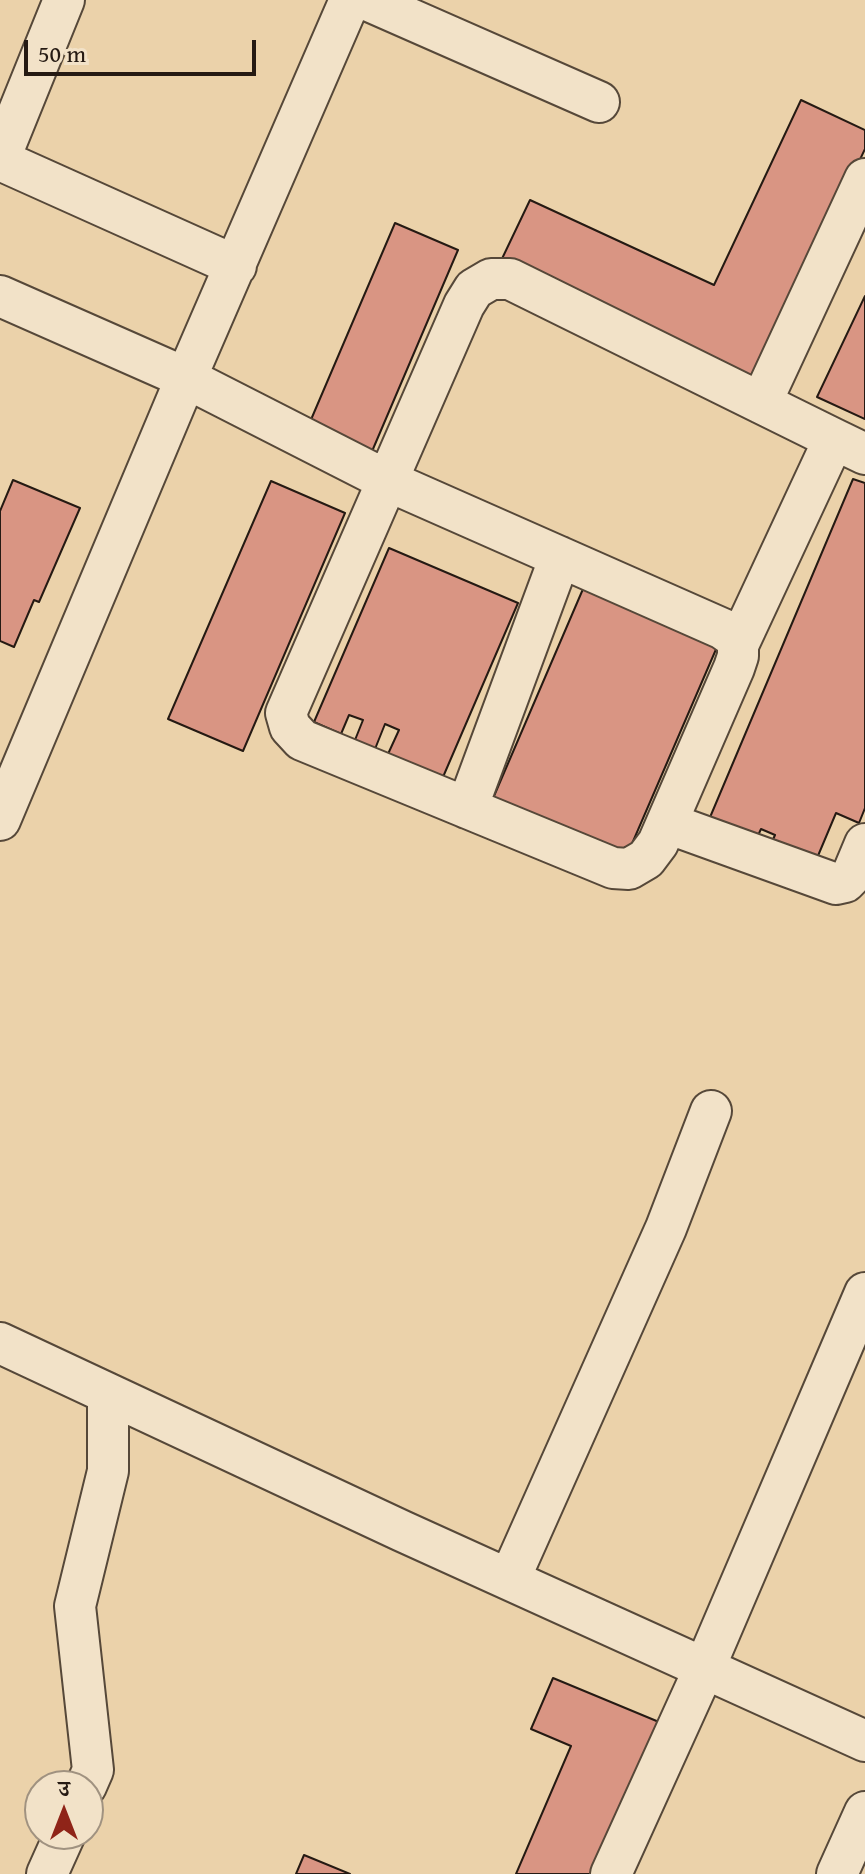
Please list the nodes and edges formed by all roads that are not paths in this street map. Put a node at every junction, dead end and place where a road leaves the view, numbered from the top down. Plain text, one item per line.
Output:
1 (64, 0) edge
2 (350, 0) edge
3 (367, 0) edge
4 (599, 102) dead end
5 (0, 159) edge
6 (865, 179) edge
7 (236, 266) junction
8 (0, 296) edge
9 (186, 378) junction
10 (761, 403) junction
11 (850, 446) edge
12 (388, 481) junction
13 (560, 557) junction
14 (738, 645) junction
15 (467, 808) junction
16 (0, 820) edge
17 (667, 823) junction
18 (865, 844) edge
19 (711, 1111) dead end
20 (865, 1293) edge
21 (0, 1343) edge
22 (108, 1394) junction
23 (510, 1578) junction
24 (705, 1667) junction
25 (865, 1741) edge
26 (93, 1770) edge
27 (865, 1812) edge
28 (58, 1850) edge
29 (47, 1874) edge
30 (611, 1874) edge
31 (837, 1874) edge

1 - 5 street
2 - 7 street
3 - 4 street
5 - 7 street
6 - 10 street
7 - 9 street
8 - 9 street
9 - 12 street
9 - 16 street
10 - 11 street
10 - 12 street
11 - 14 street
12 - 13 street
12 - 15 street
13 - 14 street
13 - 15 street
14 - 17 street
15 - 17 street
17 - 18 street
19 - 23 street
20 - 24 street
21 - 22 street
22 - 23 street
22 - 26 street
23 - 24 street
24 - 25 street
24 - 30 street
27 - 31 street
28 - 29 street

